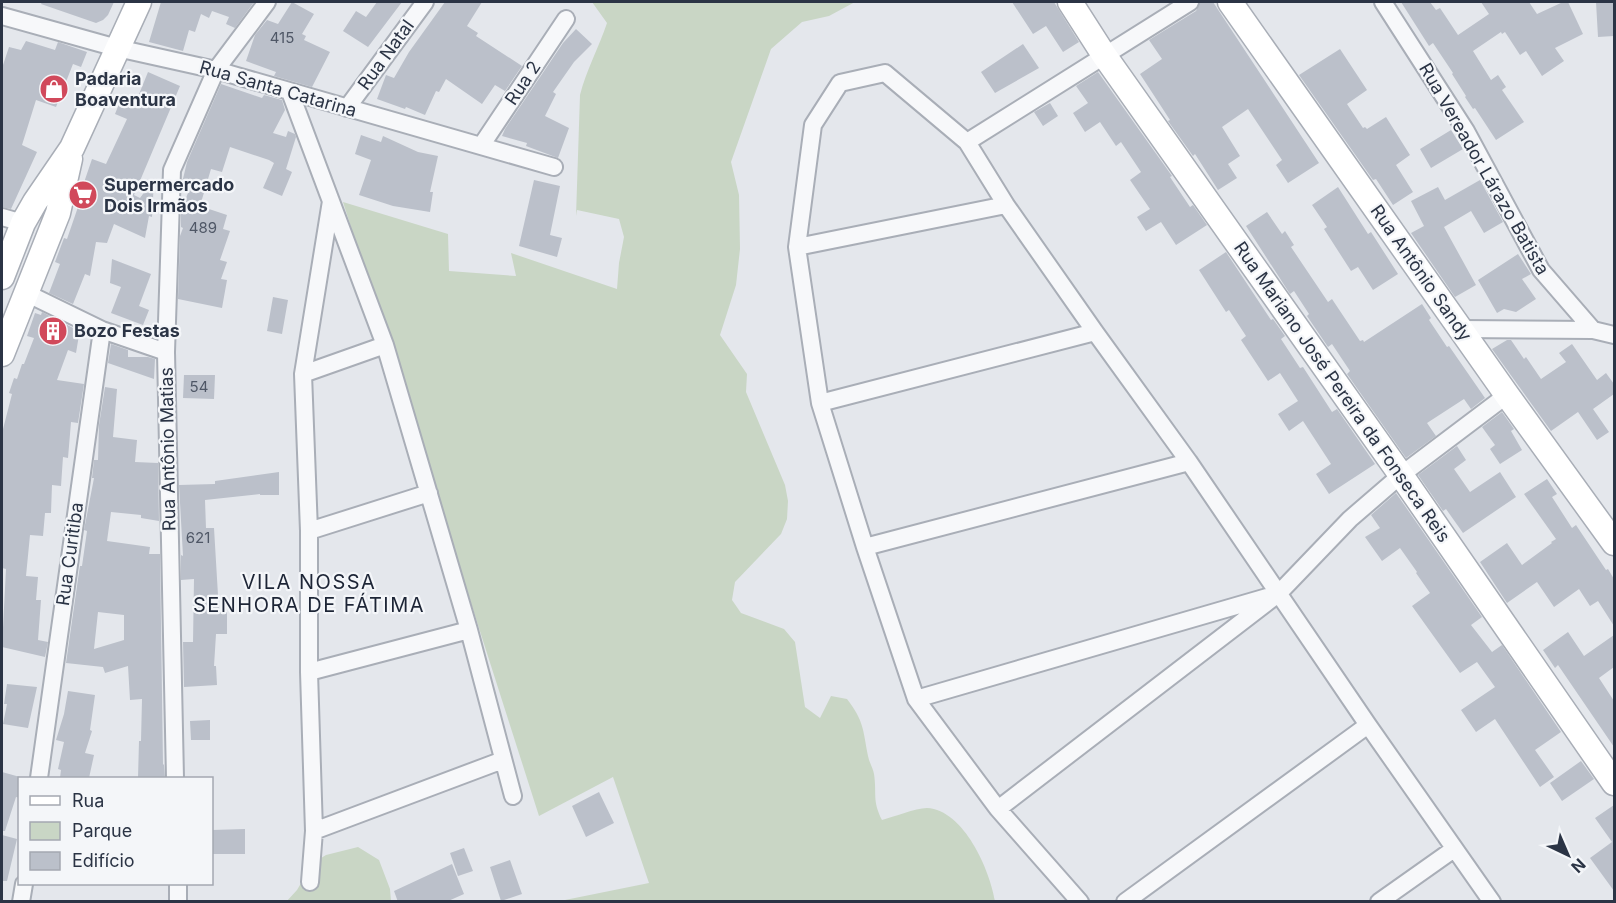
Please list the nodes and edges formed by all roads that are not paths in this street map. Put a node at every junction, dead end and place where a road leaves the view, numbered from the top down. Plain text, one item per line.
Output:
1 (138, 2) edge
2 (267, 2) edge
3 (425, 2) edge
4 (1070, 2) edge
5 (1190, 2) edge
6 (1230, 2) edge
7 (1383, 2) edge
8 (2, 16) edge
9 (566, 19) dead end
10 (117, 48) junction
11 (1104, 56) junction
12 (216, 70) junction
13 (290, 92) junction
14 (347, 108) junction
15 (967, 142) junction
16 (481, 146) junction
17 (72, 148) junction
18 (554, 167) dead end
19 (331, 200) junction
20 (1006, 205) junction
21 (12, 220) edge
22 (797, 247) junction
23 (2, 277) edge
24 (26, 293) junction
25 (1461, 329) junction
26 (102, 330) junction
27 (1593, 330) junction
28 (1095, 332) junction
29 (1614, 335) edge
30 (385, 345) junction
31 (166, 352) junction
32 (2, 354) edge
33 (303, 374) junction
34 (1507, 395) junction
35 (820, 404) junction
36 (1190, 462) junction
37 (1401, 475) junction
38 (429, 493) junction
39 (309, 531) junction
40 (1614, 543) edge
41 (865, 547) junction
42 (1278, 594) junction
43 (470, 630) junction
44 (309, 672) junction
45 (916, 699) junction
46 (1368, 725) junction
47 (503, 760) junction
48 (39, 777) edge
49 (175, 777) edge
50 (1614, 783) edge
51 (513, 796) dead end
52 (999, 808) junction
53 (314, 831) junction
54 (1454, 849) junction
55 (310, 882) dead end
56 (24, 885) edge
57 (178, 885) edge
58 (21, 902) edge
59 (178, 902) edge
60 (1080, 902) edge
61 (1125, 902) edge
62 (1379, 902) edge
63 (1492, 902) edge

1 - 10 street
2 - 12 street, Rua Antônio Matias
3 - 14 street, Rua Natal
4 - 11 street, Rua Mariano José Pereira da Fonseca Reis
5 - 11 street
6 - 25 street, Rua Antônio Sandy
7 - 27 street, Rua Vereador Lárazo Batista
8 - 10 street, Rua Santa Catarina
9 - 16 street, Rua 2
10 - 12 street, Rua Santa Catarina
10 - 17 street
11 - 15 street
11 - 37 street, Rua Mariano José Pereira da Fonseca Reis
12 - 13 street, Rua Santa Catarina
12 - 31 street, Rua Antônio Matias
13 - 14 street, Rua Santa Catarina
13 - 19 street
14 - 16 street, Rua Santa Catarina
15 - 20 street
15 - 22 street
16 - 18 street, Rua Santa Catarina
17 - 21 street
17 - 24 street
19 - 30 street
19 - 33 street
20 - 22 street
20 - 28 street
21 - 23 street
22 - 35 street
24 - 26 street
24 - 32 street
25 - 27 street
25 - 34 street, Rua Antônio Sandy
26 - 31 street
26 - 48 street, Rua Curitiba
27 - 29 street
28 - 35 street
28 - 36 street
30 - 33 street
30 - 38 street
31 - 49 street, Rua Antônio Matias
33 - 39 street
34 - 37 street
34 - 40 street, Rua Antônio Sandy
35 - 41 street
36 - 41 street
36 - 42 street
37 - 42 street
37 - 50 street, Rua Mariano José Pereira da Fonseca Reis
38 - 39 street
38 - 43 street
39 - 44 street
41 - 45 street
42 - 45 street
42 - 46 street
42 - 52 street
43 - 44 street
43 - 47 street
44 - 53 street
45 - 52 street
46 - 54 street
46 - 61 street
47 - 51 street
47 - 53 street
52 - 60 street
53 - 55 street
54 - 62 street
54 - 63 street
56 - 58 street
57 - 59 street

